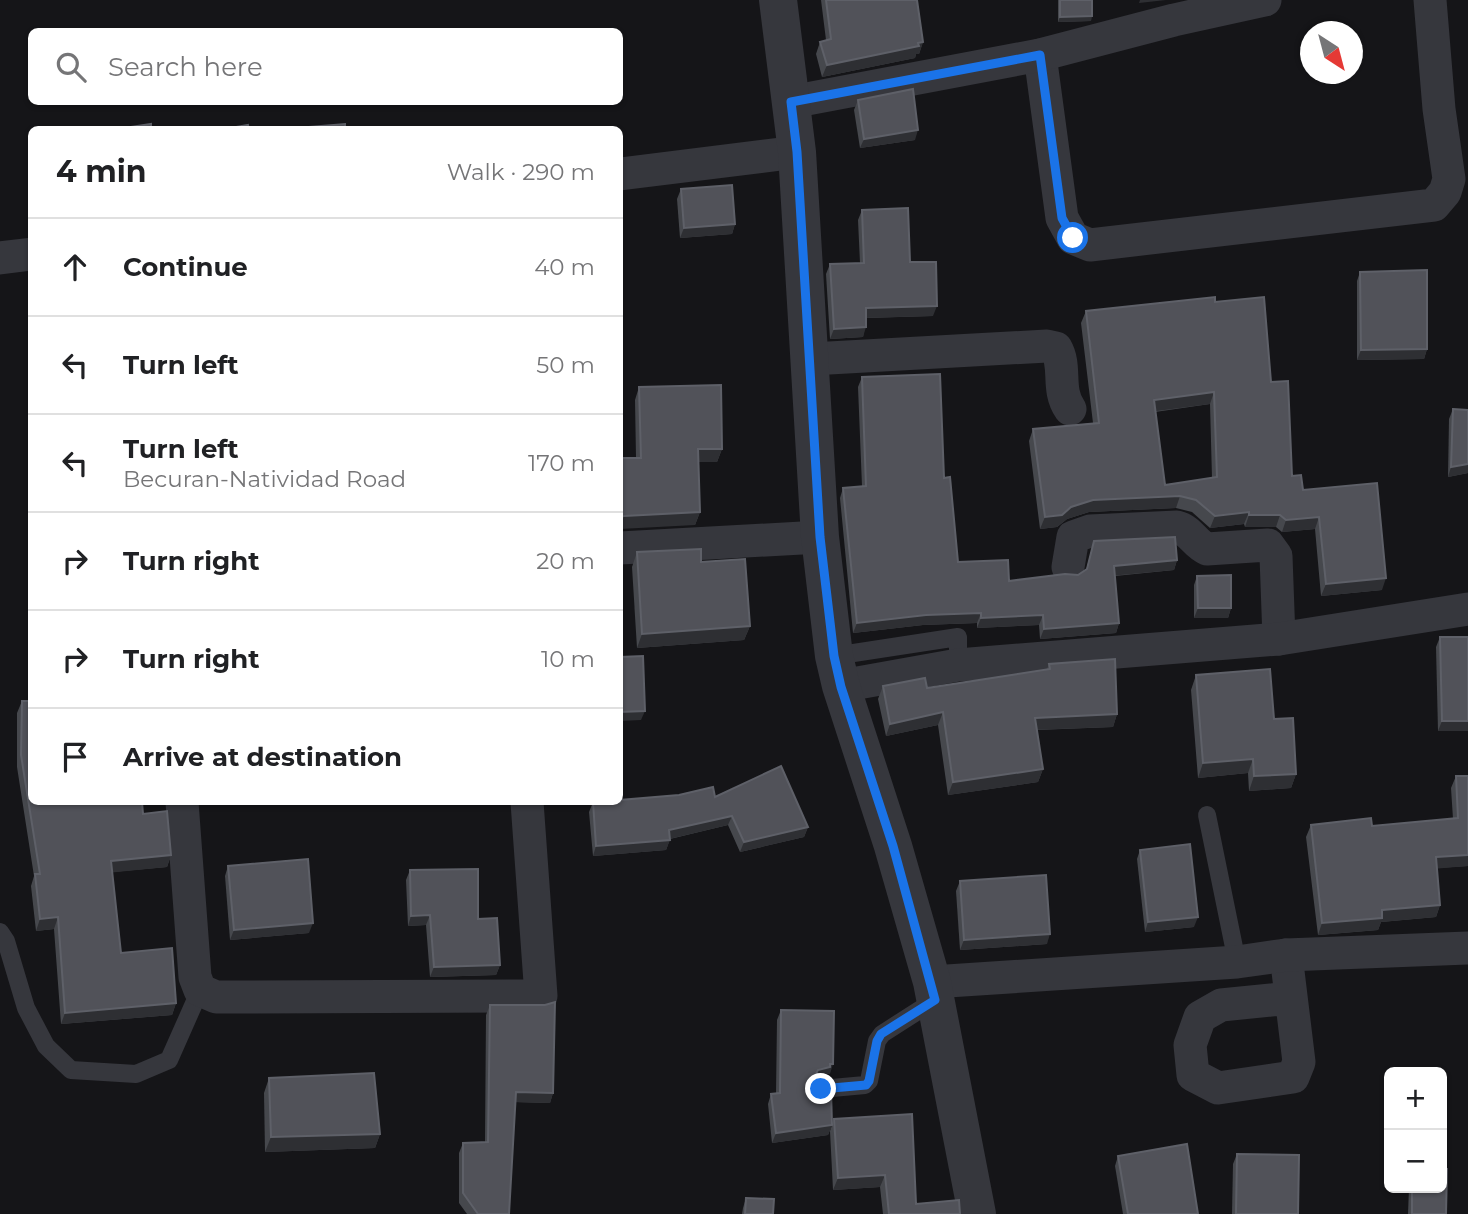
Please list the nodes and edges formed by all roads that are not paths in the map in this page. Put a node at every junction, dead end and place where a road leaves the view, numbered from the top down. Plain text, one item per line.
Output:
1 (778, 0) edge
2 (1265, 0) edge
3 (1430, 0) edge
4 (1040, 55) junction
5 (791, 102) junction
6 (1453, 108) edge
7 (797, 152) junction
8 (623, 174) edge
9 (28, 254) edge
10 (0, 258) edge
11 (811, 359) junction
12 (1070, 409) dead end
13 (820, 537) junction
14 (623, 548) edge
15 (1068, 567) dead end
16 (1468, 609) edge
17 (1279, 639) junction
18 (838, 671) junction
19 (182, 805) edge
20 (527, 805) edge
21 (1208, 815) dead end
22 (0, 932) edge
23 (1468, 948) edge
24 (1286, 955) junction
25 (1237, 962) junction
26 (200, 990) junction
27 (934, 991) junction
28 (1291, 998) dead end
29 (821, 1089) edge
30 (977, 1214) edge

1 - 5 street
2 - 4 street
3 - 6 street
4 - 5 street
4 - 6 street
5 - 7 street
7 - 8 street
7 - 11 street
9 - 10 street
11 - 12 street
11 - 13 street
13 - 14 street
13 - 18 street
15 - 17 street
16 - 17 street
17 - 18 street
18 - 27 street
19 - 26 street
20 - 26 street
21 - 25 lane
22 - 26 lane
23 - 24 street
24 - 25 street
24 - 28 street
25 - 27 street
27 - 29 lane
27 - 30 street

